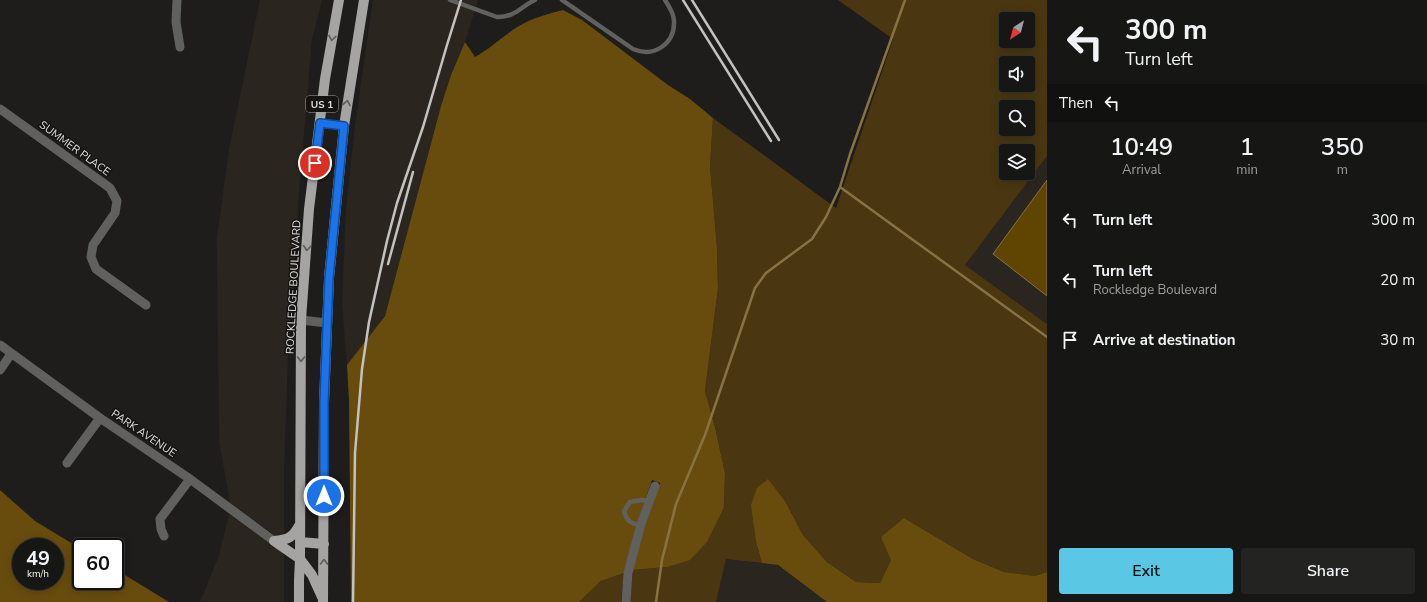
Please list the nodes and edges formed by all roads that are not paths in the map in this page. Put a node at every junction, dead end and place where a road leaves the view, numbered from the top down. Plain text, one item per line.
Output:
1 (177, 0) edge
2 (339, 0) edge
3 (364, 0) edge
4 (450, 0) edge
5 (527, 0) edge
6 (535, 0) edge
7 (562, 0) edge
8 (665, 0) edge
9 (522, 9) junction
10 (180, 47) dead end
11 (0, 110) edge
12 (320, 123) junction
13 (344, 126) junction
14 (146, 305) dead end
15 (301, 320) junction
16 (327, 323) junction
17 (0, 346) edge
18 (11, 354) junction
19 (0, 370) edge
20 (100, 418) junction
21 (67, 463) dead end
22 (190, 479) junction
23 (655, 486) dead end
24 (649, 501) junction
25 (300, 522) junction
26 (641, 525) junction
27 (164, 536) dead end
28 (274, 541) junction
29 (300, 542) junction
30 (324, 544) junction
31 (300, 559) junction
32 (323, 601) edge
33 (299, 602) edge
34 (626, 602) edge

1 - 10 street
2 -> 12 main road, ROCKLEDGE BOULEVARD / US 1
13 -> 3 main road, US 1
4 - 9 lane
5 - 9 lane
6 - 9 lane
7 - 8 lane
11 - 14 street, SUMMER PLACE
12 - 13 street
12 -> 15 main road, ROCKLEDGE BOULEVARD / US 1
13 - 16 main road, US 1
15 - 16 street
15 -> 25 main road, ROCKLEDGE BOULEVARD / US 1
16 - 30 main road, US 1
17 - 18 street, PARK AVENUE
18 - 19 street
18 - 20 street, PARK AVENUE
20 - 21 street
20 - 22 street, PARK AVENUE
22 - 27 street
22 - 28 street, PARK AVENUE
23 - 24 street
24 - 26 street
24 - 26 lane
25 - 28 main road
25 - 29 main road, ROCKLEDGE BOULEVARD / US 1
26 - 34 street
28 - 31 main road
29 - 30 main road
29 - 31 main road, ROCKLEDGE BOULEVARD / US 1
32 -> 30 main road, US 1
31 - 32 main road
31 - 33 main road, ROCKLEDGE BOULEVARD / US 1

